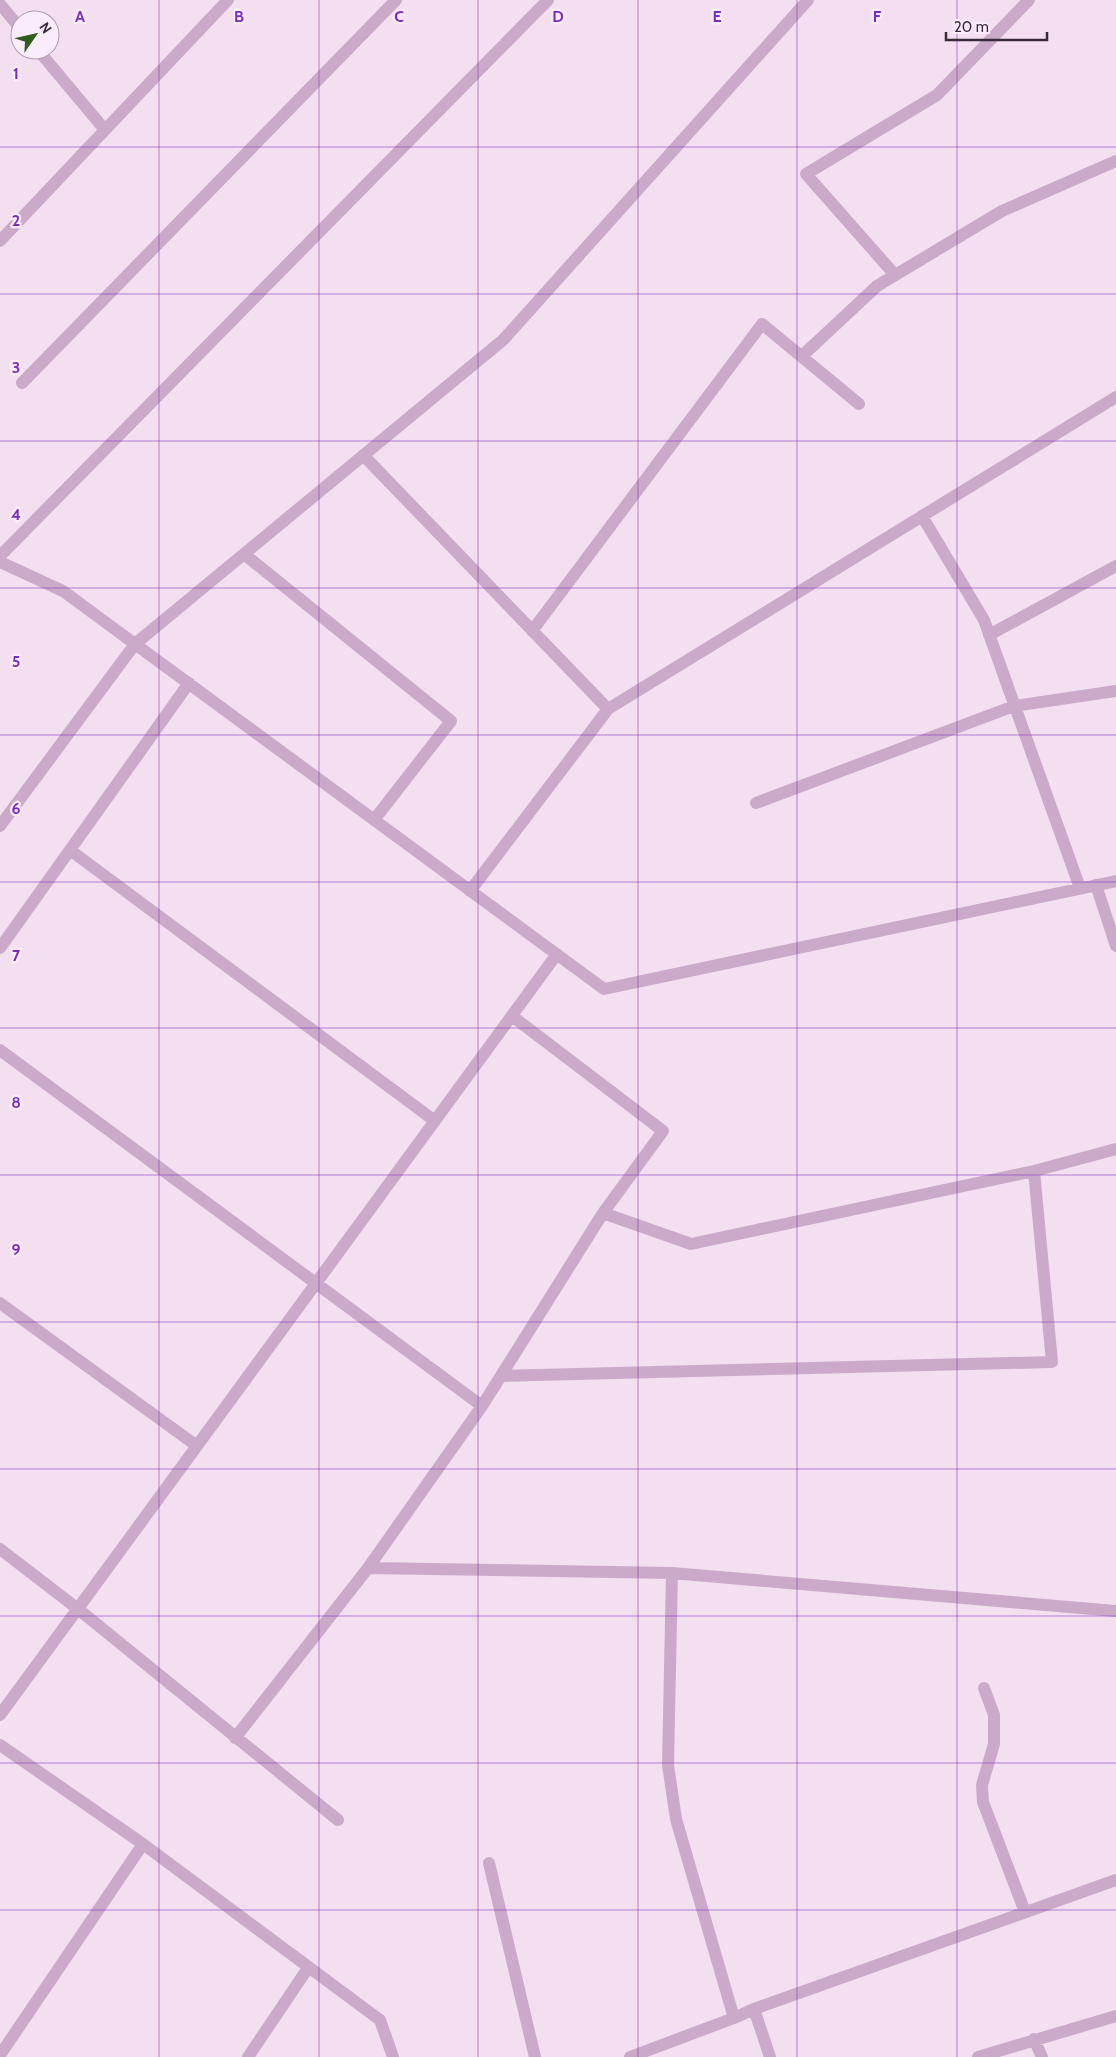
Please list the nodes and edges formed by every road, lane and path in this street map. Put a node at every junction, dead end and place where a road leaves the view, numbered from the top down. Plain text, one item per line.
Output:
1 (228, 0) edge
2 (396, 0) edge
3 (548, 0) edge
4 (808, 0) edge
5 (1029, 0) edge
6 (0, 4) edge
7 (10, 16) edge
8 (46, 60) edge
9 (105, 130) junction
10 (1116, 160) edge
11 (0, 241) edge
12 (895, 275) junction
13 (802, 356) junction
14 (22, 383) dead end
15 (1116, 397) edge
16 (859, 404) dead end
17 (363, 455) junction
18 (922, 516) junction
19 (244, 554) junction
20 (0, 556) edge
21 (0, 562) edge
22 (1116, 566) edge
23 (532, 631) junction
24 (989, 635) junction
25 (135, 644) junction
26 (189, 683) junction
27 (1116, 692) edge
28 (1014, 706) junction
29 (608, 709) junction
30 (756, 804) dead end
31 (374, 820) junction
32 (0, 826) edge
33 (70, 850) junction
34 (1116, 881) edge
35 (1096, 885) junction
36 (1080, 888) junction
37 (470, 890) junction
38 (1116, 946) edge
39 (0, 948) edge
40 (557, 954) junction
41 (512, 1016) junction
42 (0, 1050) edge
43 (435, 1121) junction
44 (1116, 1149) edge
45 (1034, 1171) junction
46 (603, 1213) junction
47 (316, 1283) junction
48 (0, 1303) edge
49 (501, 1376) junction
50 (482, 1406) junction
51 (197, 1446) junction
52 (0, 1550) edge
53 (368, 1568) junction
54 (672, 1573) junction
55 (78, 1608) junction
56 (1116, 1611) edge
57 (984, 1688) dead end
58 (0, 1715) edge
59 (236, 1738) junction
60 (0, 1745) edge
61 (338, 1820) dead end
62 (143, 1844) junction
63 (489, 1863) dead end
64 (1116, 1880) edge
65 (1025, 1912) junction
66 (308, 1968) junction
67 (754, 2009) junction
68 (1116, 2016) edge
69 (734, 2018) junction
70 (1034, 2039) junction
71 (0, 2055) edge
72 (248, 2057) edge
73 (393, 2057) edge
74 (535, 2057) edge
75 (630, 2057) edge
76 (770, 2057) edge
77 (978, 2057) edge
78 (1042, 2057) edge

1 - 9 street
2 - 14 street
3 - 20 street
4 - 17 street
5 - 12 street
6 - 7 street
8 - 9 street
9 - 11 street
10 - 12 street
12 - 13 street
13 - 16 street
13 - 23 street
15 - 18 street
17 - 19 street
17 - 23 street
18 - 24 street
18 - 29 street
19 - 25 street
19 - 31 street
21 - 25 street
22 - 24 street
23 - 29 street
24 - 28 street
25 - 26 street
25 - 32 street
26 - 31 street
26 - 33 street
27 - 28 street
28 - 30 street
28 - 36 street
29 - 37 street
31 - 37 street
33 - 39 street
33 - 43 street
34 - 35 street
35 - 36 street
35 - 38 street
36 - 40 street
37 - 40 street
40 - 41 street
41 - 43 street
41 - 46 street
42 - 47 street
43 - 47 street
44 - 45 street
45 - 46 street
45 - 49 street
46 - 49 street
47 - 50 street
47 - 51 street
48 - 51 street
49 - 50 street
50 - 53 street
51 - 55 street
52 - 55 street
53 - 54 street
53 - 59 street
54 - 56 street
54 - 69 street
55 - 58 street
55 - 59 street
57 - 65 street
59 - 61 street
60 - 62 street
62 - 66 street
62 - 71 street
63 - 74 street
64 - 65 street
65 - 67 street
66 - 72 street
66 - 73 street
67 - 69 street
67 - 76 street
68 - 70 street
69 - 75 street
70 - 77 street
70 - 78 street

